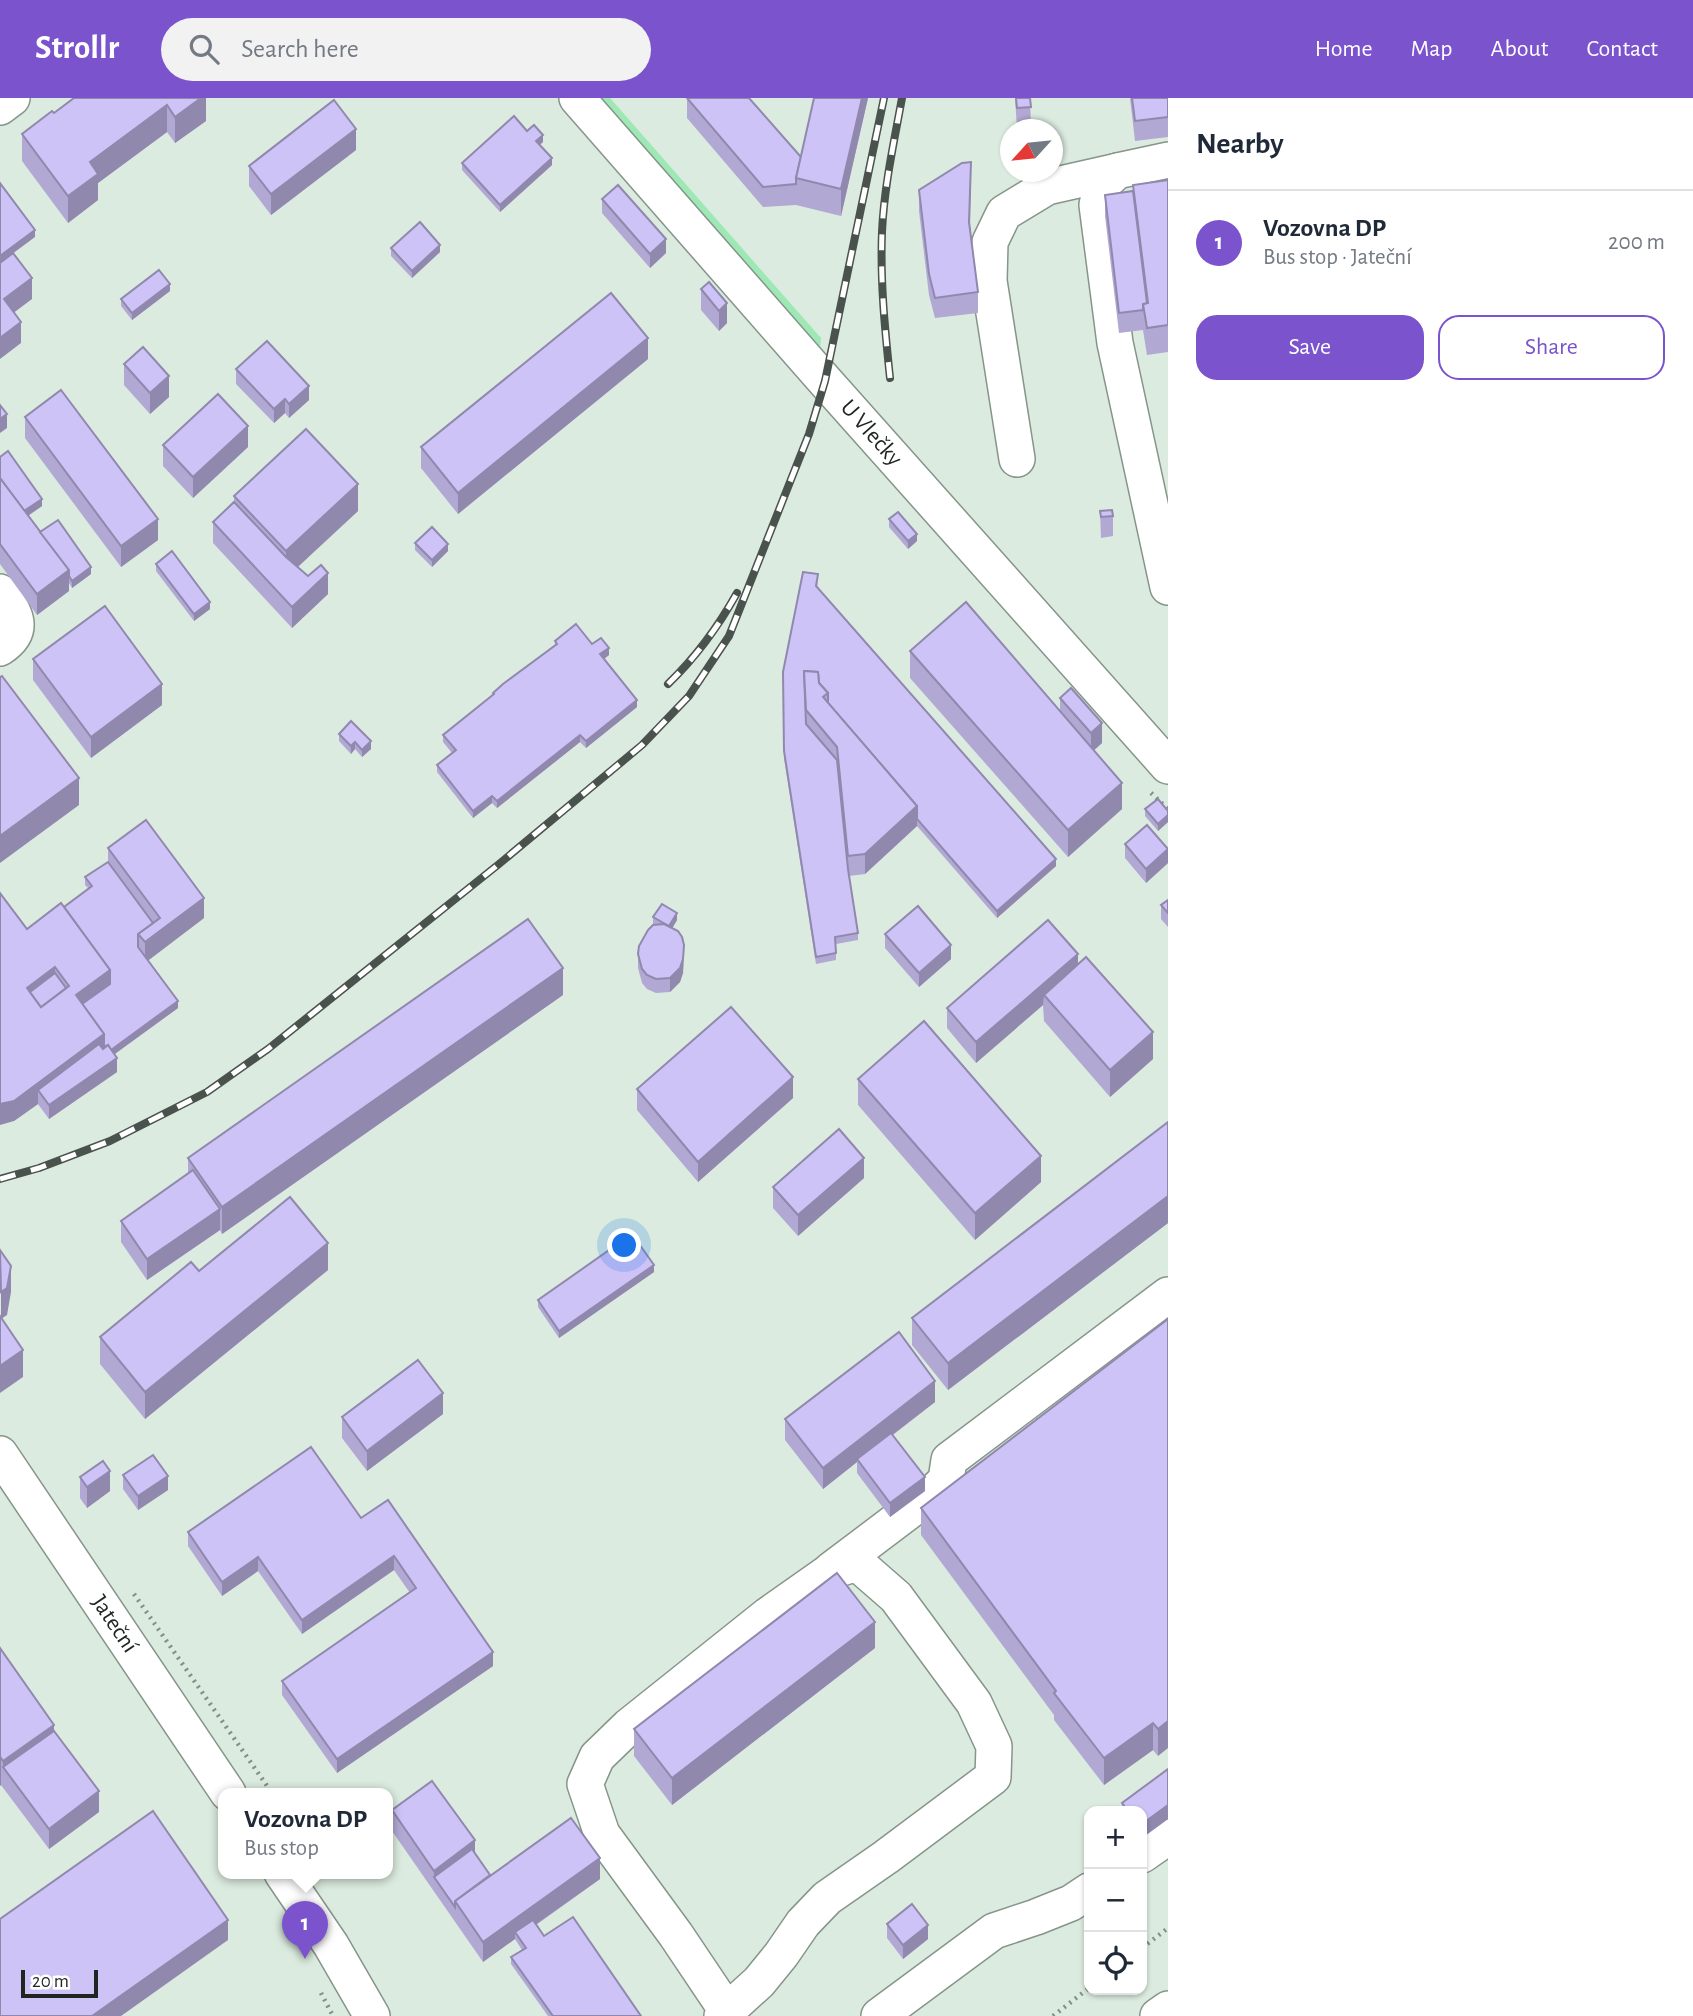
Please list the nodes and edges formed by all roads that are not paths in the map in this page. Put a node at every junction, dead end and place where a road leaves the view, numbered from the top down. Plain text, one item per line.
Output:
1 (12, 98) edge
2 (577, 98) edge
3 (0, 107) edge
4 (1168, 160) edge
5 (1118, 171) junction
6 (1017, 458) dead end
7 (1155, 470) edge
8 (1168, 587) edge
9 (0, 592) edge
10 (0, 648) edge
11 (1168, 766) edge
12 (1168, 1295) edge
13 (0, 1454) edge
14 (829, 1572) junction
15 (225, 1788) edge
16 (1168, 1836) edge
17 (1147, 1851) edge
18 (286, 1879) edge
19 (1084, 1895) edge
20 (1168, 2009) edge
21 (726, 2014) edge
22 (372, 2016) edge
23 (879, 2016) edge
24 (1158, 2016) edge

1 - 3 street
2 - 11 street, U Vlečky
4 - 5 street
5 - 6 street
5 - 7 street
7 - 8 street
9 - 10 street
12 - 14 street
13 - 15 street, Jateční
14 - 21 street
14 - 21 street
16 - 17 street
18 - 22 street
19 - 23 street
20 - 24 street

